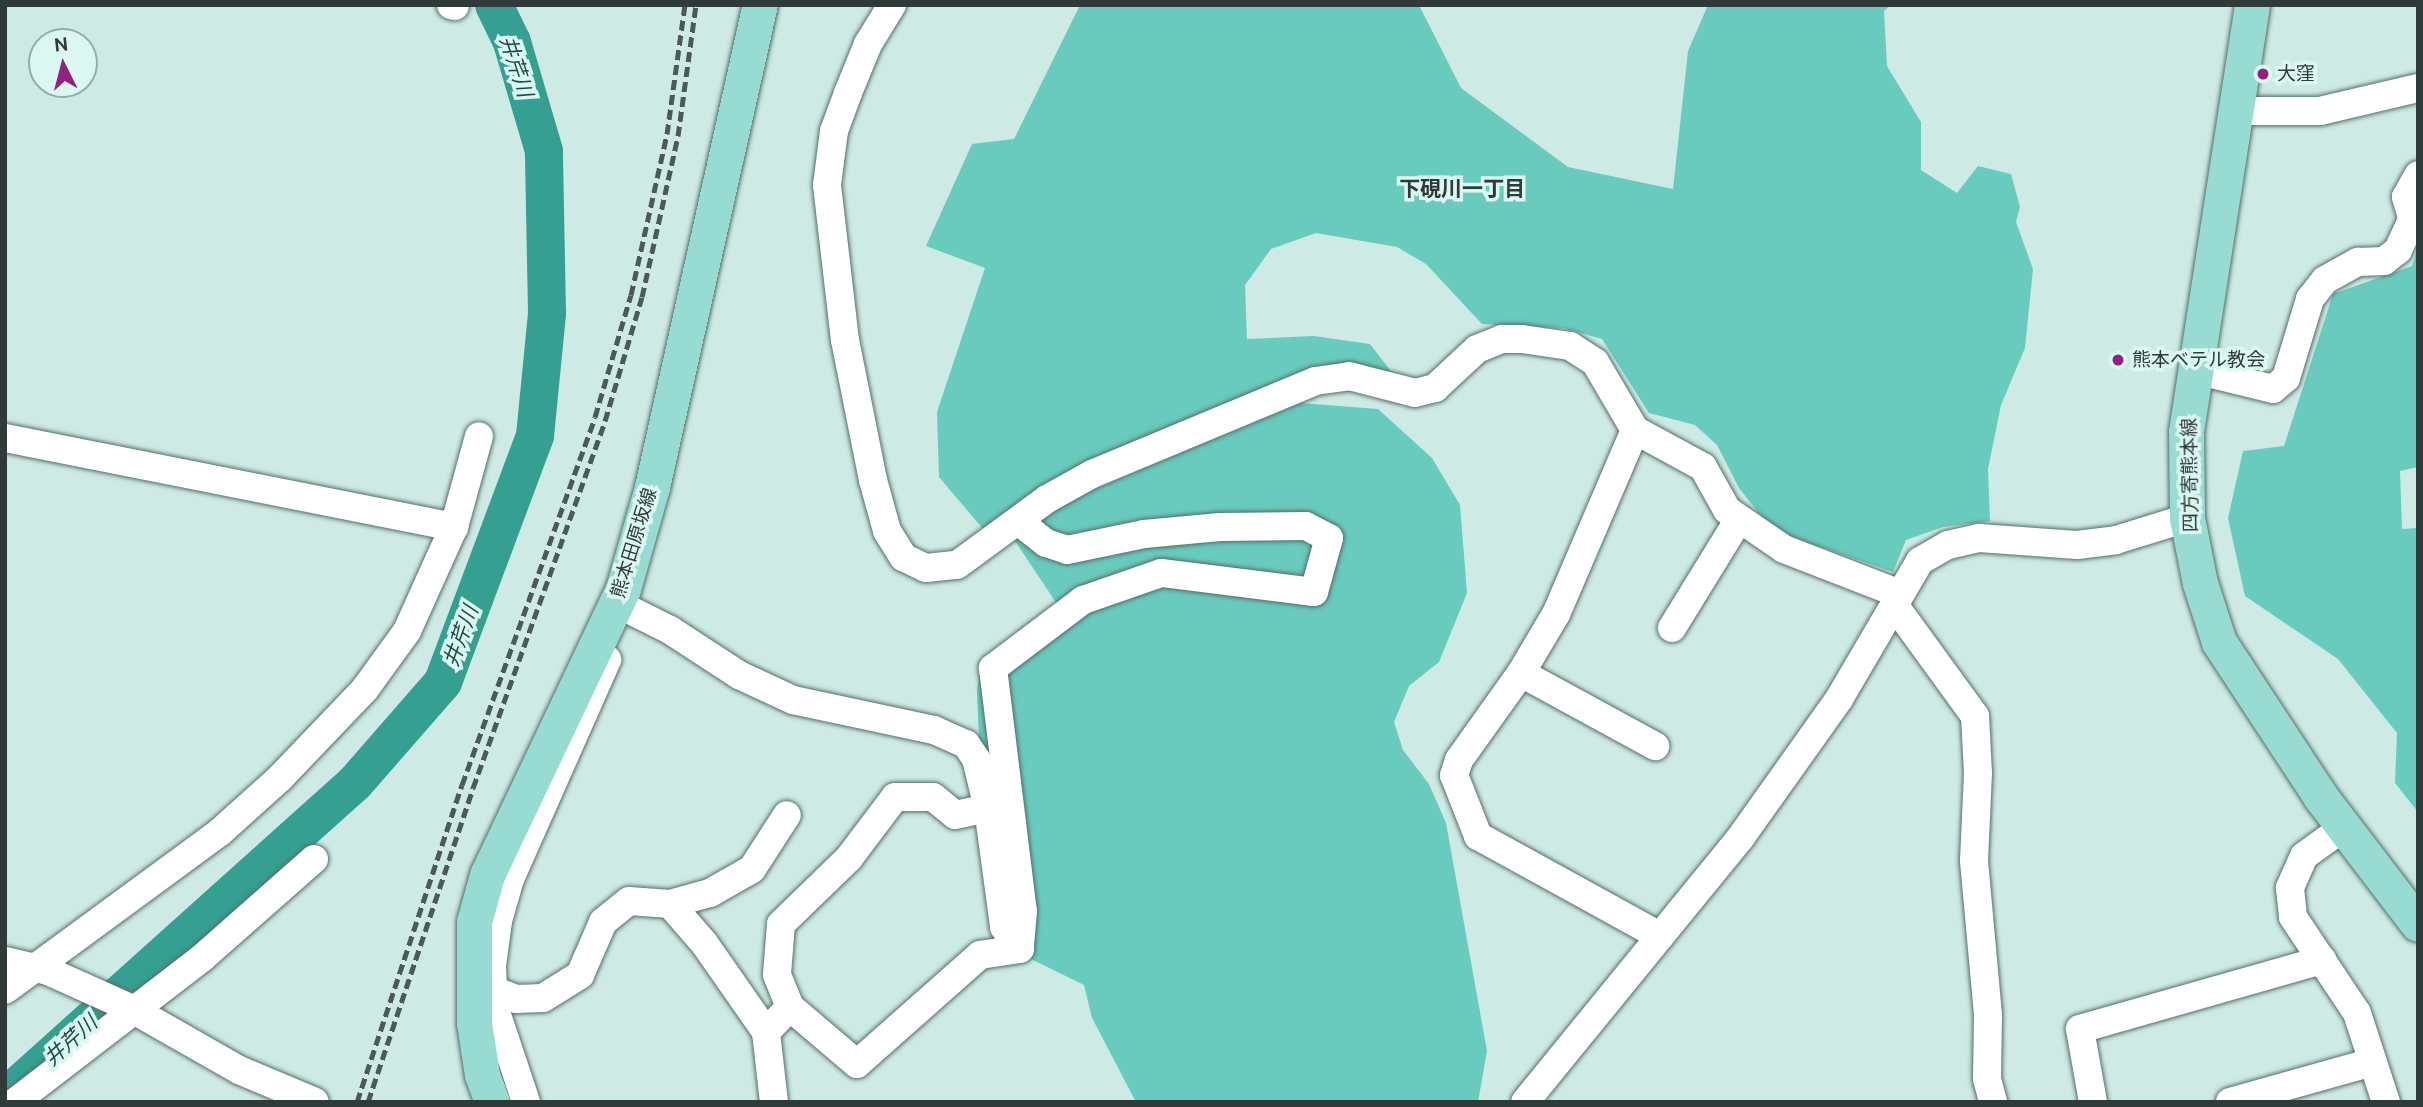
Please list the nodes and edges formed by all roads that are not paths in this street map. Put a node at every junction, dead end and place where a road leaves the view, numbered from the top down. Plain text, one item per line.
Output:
1 (760, 5) edge
2 (892, 5) edge
3 (2252, 5) edge
4 (2418, 88) edge
5 (2235, 111) junction
6 (2418, 175) edge
7 (2415, 213) edge
8 (2195, 370) junction
9 (1635, 430) junction
10 (480, 436) dead end
11 (5, 438) edge
12 (2187, 518) junction
13 (1739, 519) junction
14 (1018, 522) junction
15 (454, 527) junction
16 (645, 565) dead end
17 (1897, 600) junction
18 (628, 609) junction
19 (1672, 628) dead end
20 (1521, 673) junction
21 (1655, 746) dead end
22 (988, 808) junction
23 (787, 815) dead end
24 (2344, 827) junction
25 (314, 859) dead end
26 (670, 904) junction
27 (2418, 924) edge
28 (1661, 936) junction
29 (1020, 949) junction
30 (2322, 960) junction
31 (5, 961) edge
32 (41, 968) junction
33 (5, 990) edge
34 (493, 990) junction
35 (790, 1007) junction
36 (132, 1009) junction
37 (766, 1032) junction
38 (2372, 1062) junction
39 (15, 1102) edge
40 (315, 1102) edge
41 (492, 1102) edge
42 (526, 1102) edge
43 (774, 1102) edge
44 (1525, 1102) edge
45 (1993, 1102) edge
46 (2094, 1102) edge
47 (2230, 1102) edge
48 (2386, 1102) edge

1 - 41 main road, 熊本田原坂線
2 - 14 street
3 - 5 main road, 四方寄熊本線
4 - 5 street
5 - 8 main road, 四方寄熊本線
6 - 7 street
7 - 8 street
8 - 12 main road, 四方寄熊本線
9 - 13 street
9 - 14 street
9 - 20 street
10 - 15 street
11 - 15 street
12 - 17 street
12 - 24 main road, 四方寄熊本線
13 - 17 street
13 - 19 street
14 - 29 street
15 - 32 street
16 - 18 street
17 - 28 street
17 - 45 street
18 - 22 street
18 - 34 street
20 - 21 street
20 - 28 street
22 - 29 street
22 - 35 street
23 - 26 street
24 - 27 main road, 四方寄熊本線
24 - 30 street
25 - 36 street
26 - 34 street
26 - 37 street
28 - 44 street
29 - 35 street
30 - 38 street
30 - 46 street
31 - 32 street
32 - 33 street
32 - 36 street
34 - 42 street
35 - 37 street
36 - 39 street
36 - 40 street
37 - 43 street
38 - 47 street
38 - 48 street

